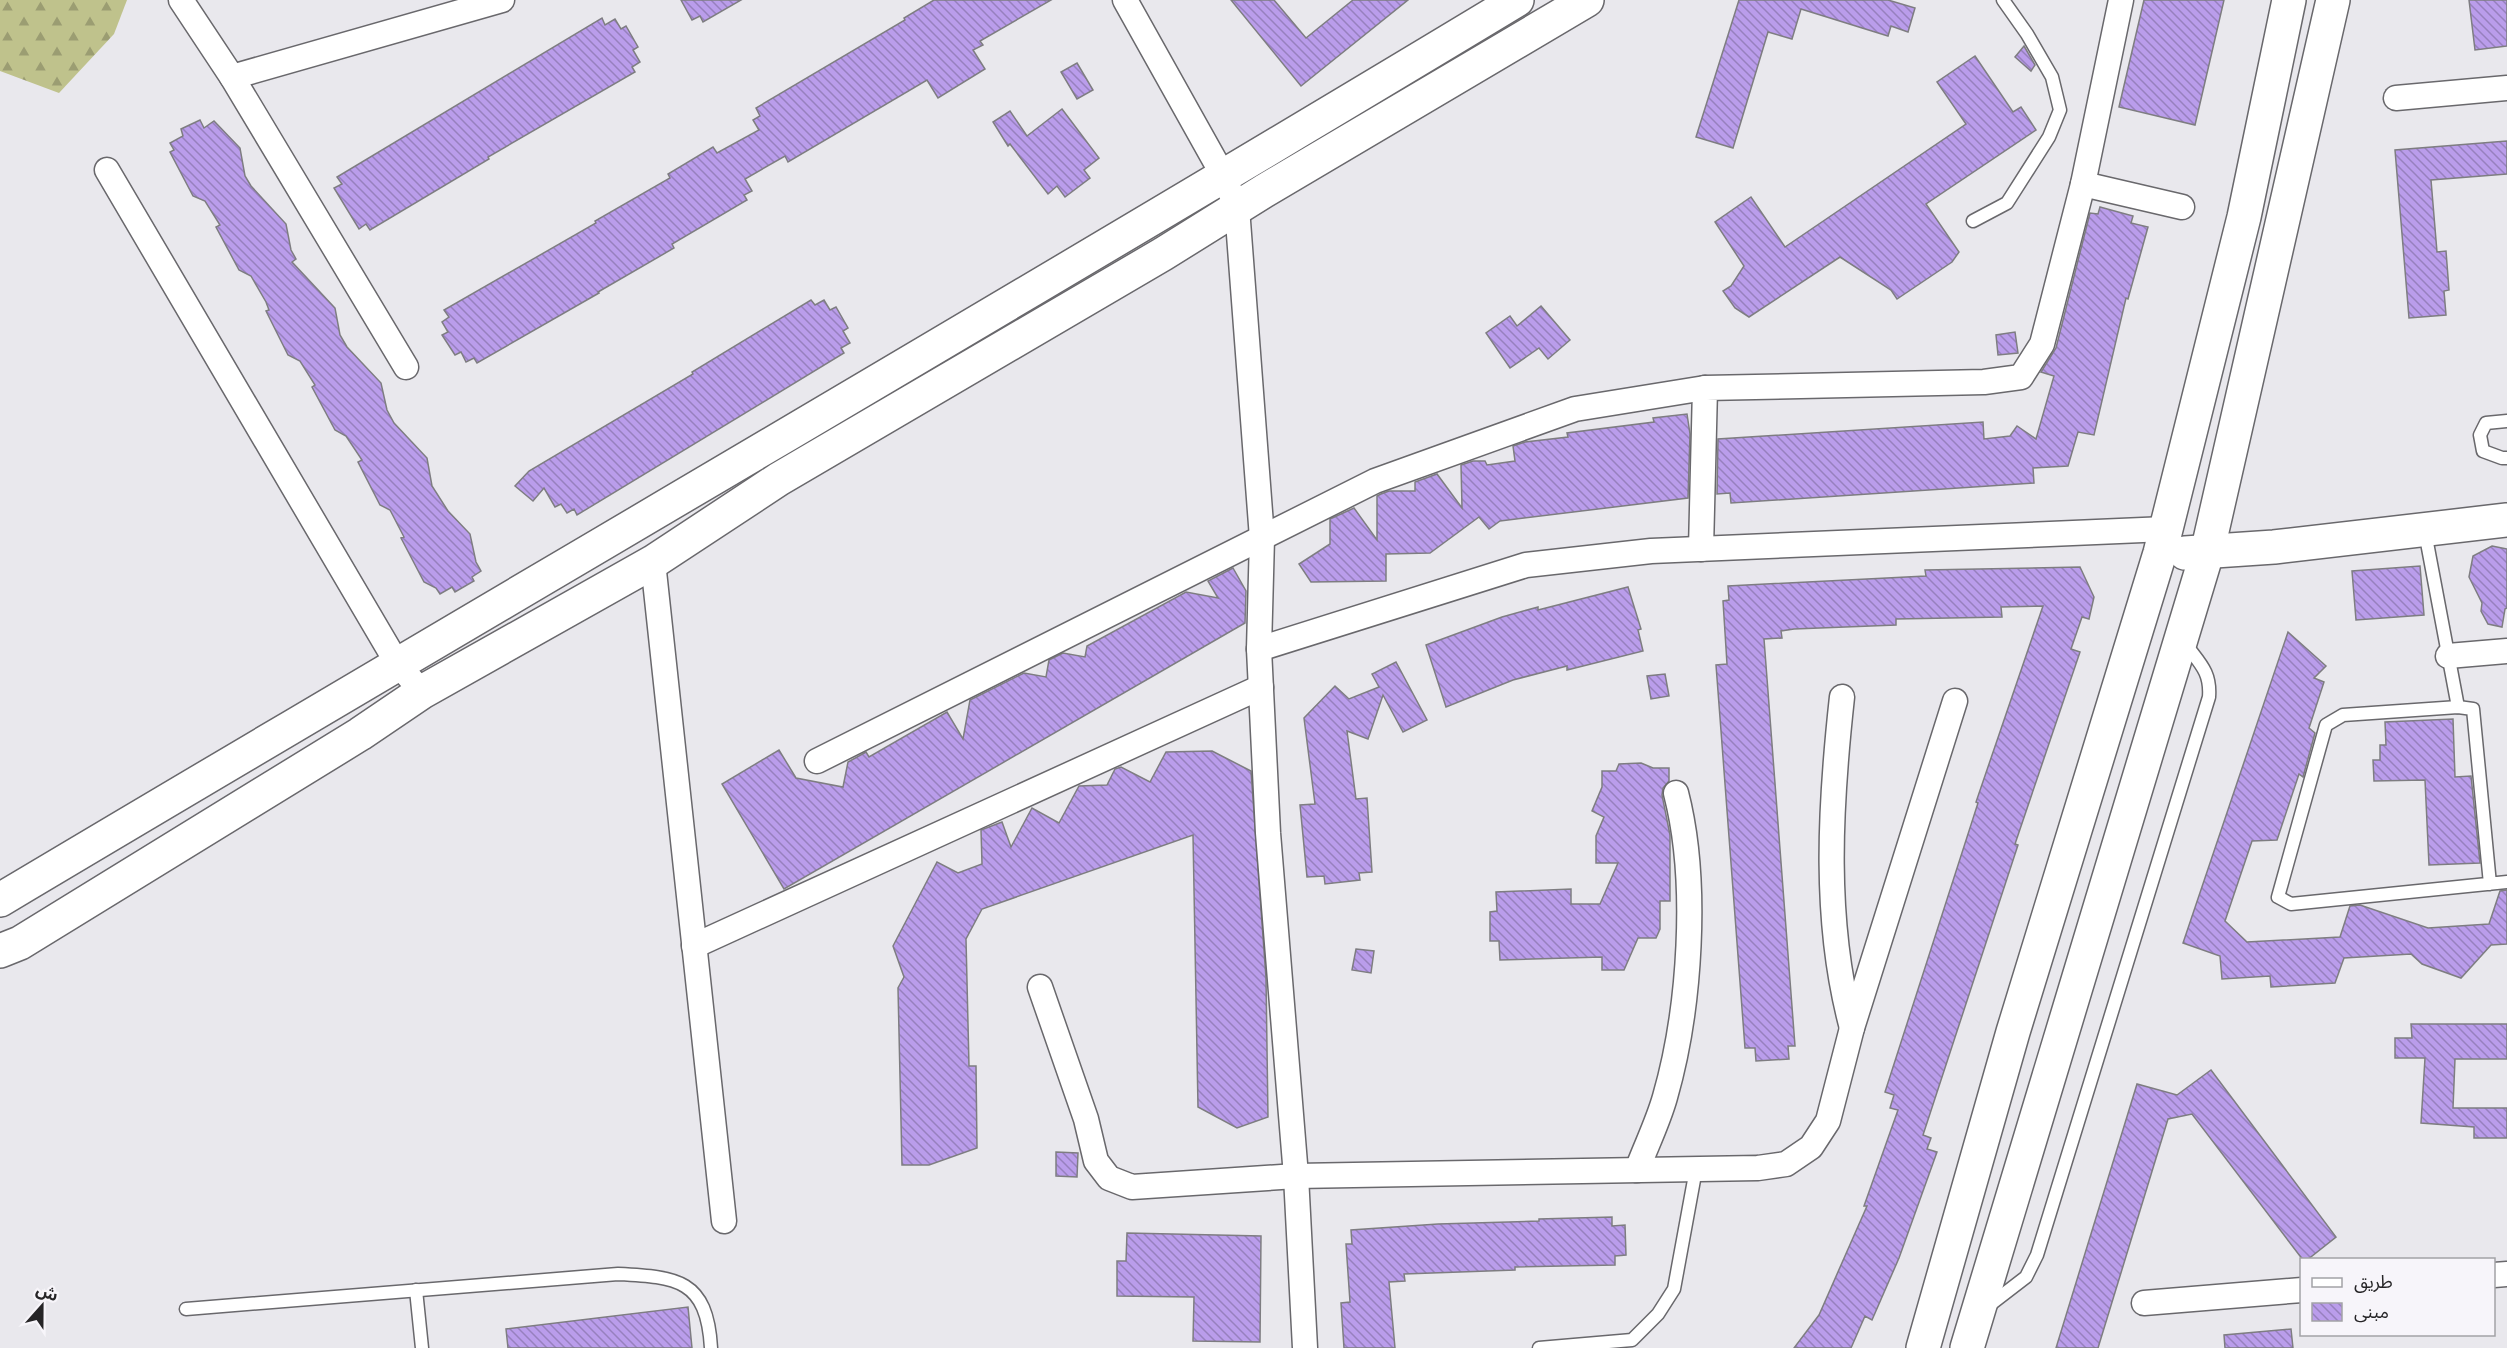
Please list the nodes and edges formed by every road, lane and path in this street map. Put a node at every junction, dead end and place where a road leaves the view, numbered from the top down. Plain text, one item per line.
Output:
1 (181, 0) edge
2 (502, 0) edge
3 (1125, 0) edge
4 (1517, 0) edge
5 (1587, 0) edge
6 (2003, 0) edge
7 (2121, 0) edge
8 (2289, 0) edge
9 (2333, 0) edge
10 (232, 77) junction
11 (2507, 88) edge
12 (2396, 98) dead end
13 (107, 170) dead end
14 (1224, 177) junction
15 (2084, 184) junction
16 (2182, 207) dead end
17 (1237, 208) junction
18 (1973, 220) dead end
19 (406, 367) dead end
20 (1705, 387) junction
21 (2507, 421) edge
22 (2507, 458) edge
23 (2507, 520) edge
24 (2424, 530) junction
25 (1262, 538) junction
26 (2163, 541) junction
27 (1701, 549) junction
28 (2207, 553) junction
29 (652, 562) junction
30 (2181, 639) junction
31 (1259, 649) junction
32 (2507, 651) edge
33 (2448, 656) junction
34 (397, 663) junction
35 (1261, 687) junction
36 (422, 692) junction
37 (1842, 697) dead end
38 (1955, 701) dead end
39 (2458, 707) junction
40 (817, 760) dead end
41 (1676, 793) dead end
42 (2507, 882) edge
43 (2490, 884) junction
44 (0, 900) edge
45 (694, 946) junction
46 (0, 951) edge
47 (1040, 987) dead end
48 (1852, 1028) junction
49 (1696, 1169) junction
50 (1637, 1170) junction
51 (1296, 1176) junction
52 (724, 1221) dead end
53 (416, 1290) junction
54 (2300, 1290) edge
55 (2145, 1302) dead end
56 (186, 1309) dead end
57 (1977, 1316) junction
58 (422, 1348) edge
59 (711, 1348) edge
60 (1305, 1348) edge
61 (1539, 1348) edge
62 (1923, 1348) edge
63 (1967, 1348) edge

1 - 10 street
2 - 10 street
3 - 14 street
4 - 14 street
5 - 17 street
6 - 18 lane
7 - 15 street
8 - 26 street
9 - 28 street
10 - 19 street
11 - 12 street
13 - 34 street
14 - 17 street
14 - 34 street
15 - 16 street
15 - 20 street
17 - 25 street
17 - 29 street
20 - 25 street
20 - 27 street
21 - 22 lane
23 - 24 street
24 - 28 street
24 - 33 lane
25 - 31 street
25 - 40 street
26 - 27 street
26 - 28 street
26 - 62 street
27 - 31 street
28 - 30 street
29 - 36 street
29 - 45 street
30 - 57 street
30 - 57 lane
31 - 35 street
32 - 33 street
33 - 39 lane
34 - 36 street
34 - 44 street
35 - 45 street
35 - 51 street
36 - 46 street
37 - 48 street
38 - 48 street
39 - 43 lane
39 - 43 lane
41 - 50 street
42 - 43 lane
45 - 52 street
47 - 51 street
48 - 49 street
49 - 50 street
49 - 61 lane
50 - 51 street
51 - 60 street
53 - 56 lane
53 - 58 lane
53 - 59 lane
54 - 55 street
57 - 63 street

